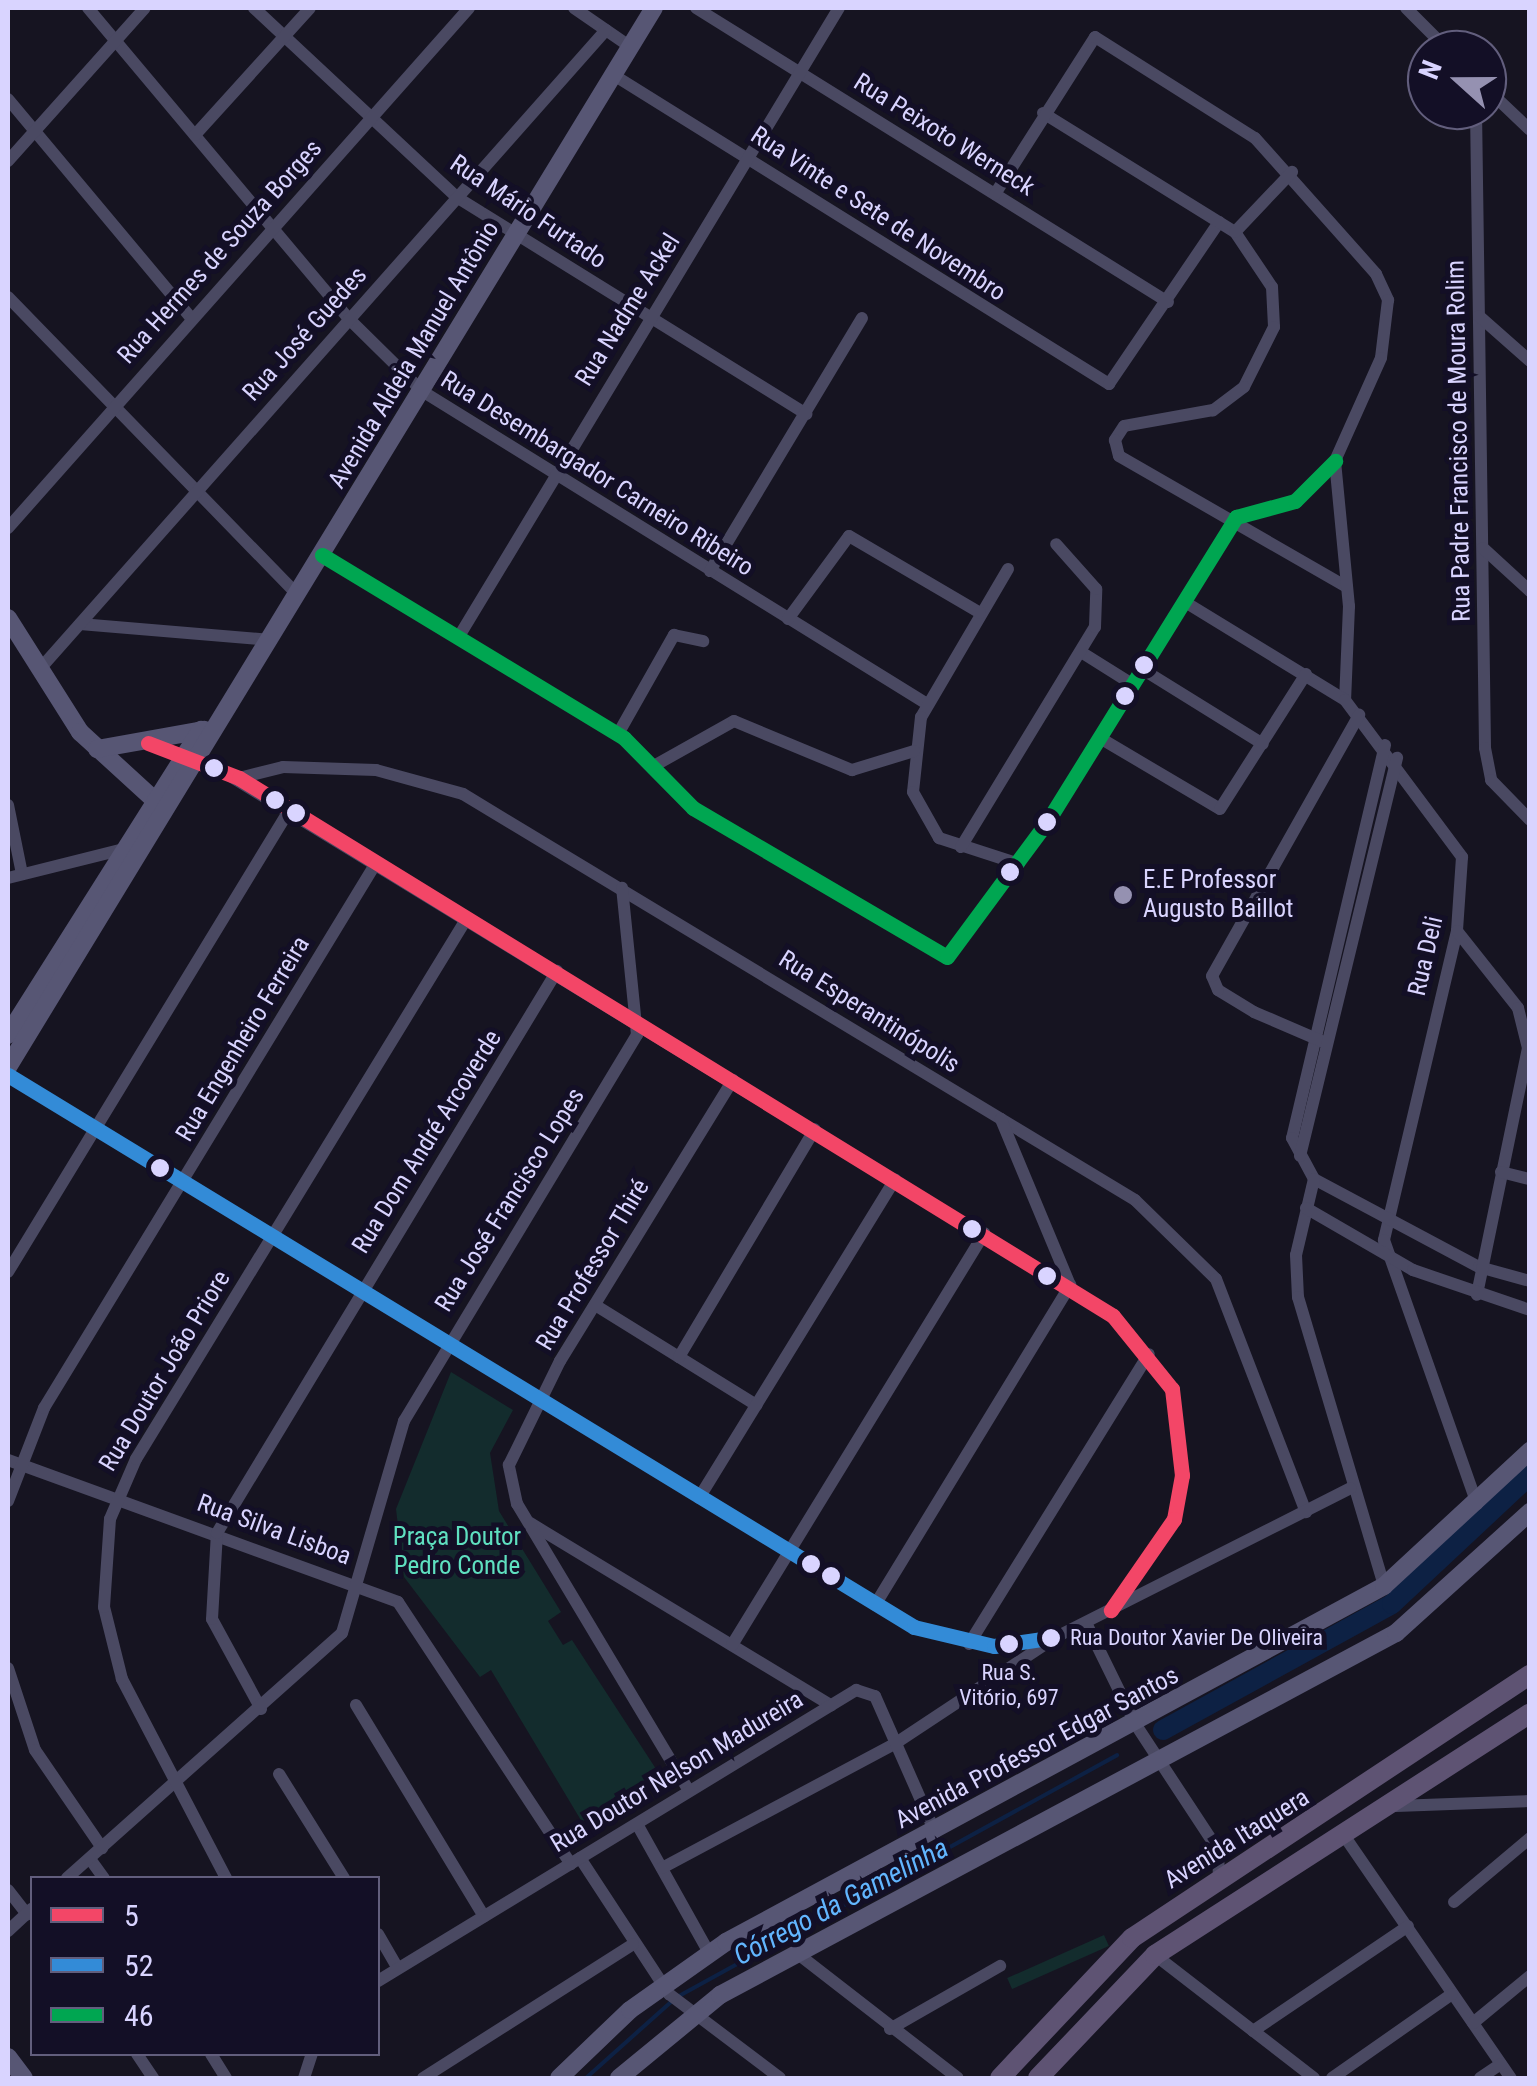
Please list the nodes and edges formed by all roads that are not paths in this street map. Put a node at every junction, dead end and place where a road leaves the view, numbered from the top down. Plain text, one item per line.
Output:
1 (88, 8) edge
2 (145, 8) edge
3 (254, 8) edge
4 (310, 8) edge
5 (469, 8) edge
6 (574, 8) edge
7 (654, 8) edge
8 (696, 8) edge
9 (839, 8) edge
10 (1406, 8) edge
11 (606, 30) junction
12 (1428, 30) edge
13 (284, 36) junction
14 (116, 40) junction
15 (629, 46) junction
16 (800, 71) junction
17 (612, 74) junction
18 (8, 99) edge
19 (1507, 108) edge
20 (1042, 114) junction
21 (370, 117) junction
22 (1476, 130) edge
23 (1530, 130) edge
24 (34, 131) junction
25 (195, 135) junction
26 (748, 158) junction
27 (8, 161) edge
28 (1292, 172) junction
29 (995, 194) junction
30 (458, 198) junction
31 (1219, 222) junction
32 (272, 227) junction
33 (1235, 232) junction
34 (517, 235) junction
35 (8, 297) edge
36 (1168, 302) junction
37 (1480, 316) junction
38 (191, 318) junction
39 (650, 318) junction
40 (862, 318) dead end
41 (349, 319) junction
42 (1530, 361) edge
43 (422, 391) junction
44 (114, 405) junction
45 (807, 414) junction
46 (1335, 461) junction
47 (553, 476) junction
48 (196, 490) junction
49 (1236, 517) junction
50 (8, 528) edge
51 (1056, 544) dead end
52 (1482, 548) junction
53 (322, 555) junction
54 (1008, 569) dead end
55 (710, 571) junction
56 (1346, 587) junction
57 (1530, 591) edge
58 (298, 595) junction
59 (1185, 602) junction
60 (980, 613) junction
61 (8, 618) edge
62 (788, 618) junction
63 (80, 624) junction
64 (458, 638) junction
65 (271, 640) junction
66 (703, 641) dead end
67 (1080, 652) junction
68 (1142, 668) junction
69 (39, 670) junction
70 (1306, 674) junction
71 (1132, 684) junction
72 (1345, 700) junction
73 (927, 704) junction
74 (1359, 715) junction
75 (208, 729) junction
76 (618, 734) junction
77 (1100, 738) junction
78 (1263, 744) junction
79 (143, 745) junction
80 (1385, 745) junction
81 (97, 749) junction
82 (914, 751) junction
83 (192, 754) junction
84 (1397, 758) junction
85 (652, 767) junction
86 (238, 778) junction
87 (127, 784) junction
88 (8, 805) edge
89 (159, 805) junction
90 (290, 809) junction
91 (1530, 820) edge
92 (961, 847) junction
93 (120, 850) junction
94 (376, 863) junction
95 (1019, 864) junction
96 (14, 876) edge
97 (622, 888) junction
98 (468, 918) junction
99 (1456, 931) junction
100 (557, 972) junction
101 (640, 1024) junction
102 (14, 1030) edge
103 (1309, 1040) junction
104 (1326, 1042) junction
105 (8, 1067) edge
106 (8, 1075) edge
107 (733, 1080) junction
108 (1001, 1119) junction
109 (94, 1127) junction
110 (815, 1129) junction
111 (1306, 1169) junction
112 (1501, 1172) junction
113 (895, 1179) junction
114 (1530, 1179) edge
115 (183, 1182) junction
116 (1306, 1208) junction
117 (1386, 1219) junction
118 (984, 1233) junction
119 (272, 1236) junction
120 (1388, 1255) junction
121 (1479, 1267) junction
122 (8, 1272) edge
123 (1530, 1282) edge
124 (1070, 1285) junction
125 (362, 1290) junction
126 (1477, 1295) junction
127 (594, 1305) junction
128 (1530, 1310) edge
129 (447, 1342) junction
130 (1149, 1354) junction
131 (679, 1357) junction
132 (538, 1400) junction
133 (756, 1405) junction
134 (1530, 1450) edge
135 (12, 1461) edge
136 (1351, 1488) junction
137 (116, 1498) junction
138 (700, 1498) junction
139 (8, 1501) edge
140 (1477, 1504) junction
141 (1306, 1512) junction
142 (1530, 1512) edge
143 (528, 1522) junction
144 (218, 1534) junction
145 (789, 1552) junction
146 (359, 1584) junction
147 (1384, 1586) junction
148 (875, 1605) junction
149 (1111, 1610) junction
150 (1087, 1625) junction
151 (1056, 1638) junction
152 (969, 1644) junction
153 (732, 1645) junction
154 (8, 1668) edge
155 (1530, 1675) edge
156 (831, 1704) junction
157 (356, 1705) dead end
158 (261, 1709) junction
159 (1530, 1712) edge
160 (1136, 1725) junction
161 (896, 1744) junction
162 (1160, 1760) junction
163 (279, 1774) dead end
164 (174, 1786) junction
165 (689, 1791) junction
166 (1530, 1800) edge
167 (1396, 1806) junction
168 (637, 1824) junction
169 (935, 1832) junction
170 (1344, 1834) junction
171 (1530, 1838) edge
172 (102, 1848) junction
173 (1218, 1850) junction
174 (90, 1858) junction
175 (576, 1861) junction
176 (1241, 1864) junction
177 (662, 1868) junction
178 (69, 1876) edge
179 (103, 1876) edge
180 (225, 1876) edge
181 (343, 1876) edge
182 (1219, 1877) junction
183 (8, 1890) edge
184 (1454, 1902) dead end
185 (30, 1911) edge
186 (484, 1916) junction
187 (1408, 1926) junction
188 (8, 1930) edge
189 (380, 1937) edge
190 (634, 1944) junction
191 (709, 1953) junction
192 (798, 1954) junction
193 (1155, 1955) junction
194 (1000, 1966) dead end
195 (398, 1968) junction
196 (1530, 1976) edge
197 (380, 1980) edge
198 (665, 1990) junction
199 (1452, 1994) junction
200 (691, 2012) junction
201 (1473, 2023) junction
202 (890, 2028) junction
203 (1253, 2032) junction
204 (138, 2056) edge
205 (212, 2056) edge
206 (8, 2057) edge
207 (1502, 2064) junction
208 (24, 2078) edge
209 (153, 2078) edge
210 (226, 2078) edge
211 (422, 2078) edge
212 (559, 2078) edge
213 (620, 2078) edge
214 (780, 2078) edge
215 (958, 2078) edge
216 (1000, 2078) edge
217 (1038, 2078) edge
218 (1314, 2078) edge
219 (1332, 2078) edge
220 (1480, 2078) edge
221 (1512, 2078) edge

1 - 14 street, Rua Desembargador Carneiro Ribeiro
2 - 14 street
3 - 13 street, Rua Mário Furtado
4 - 13 street
5 - 21 street, Rua Hermes de Souza Borges
6 - 11 street
7 - 15 main road, Avenida Aldeia Manuel Antônio
8 - 16 street, Rua Peixoto Werneck
9 - 16 street, Rua Nadme Ackel
10 - 12 street
11 - 15 street
11 - 30 street, Rua José Guedes
13 - 21 street, Rua Mário Furtado
13 - 25 street
14 - 24 street
14 - 25 street, Rua Desembargador Carneiro Ribeiro
15 - 17 main road, Avenida Aldeia Manuel Antônio
16 - 26 street, Rua Nadme Ackel
16 - 29 street, Rua Peixoto Werneck
17 - 26 street, Rua Vinte e Sete de Novembro
17 - 34 main road, Avenida Aldeia Manuel Antônio
18 - 24 street
19 - 23 street
20 - 28 street
20 - 29 street
20 - 31 street
21 - 30 street, Rua Mário Furtado
21 - 32 street, Rua Hermes de Souza Borges
22 - 37 street, Rua Padre Francisco de Moura Rolim
24 - 27 street
24 - 38 street
25 - 32 street, Rua Desembargador Carneiro Ribeiro
26 - 36 street, Rua Vinte e Sete de Novembro
26 - 39 street, Rua Nadme Ackel
28 - 33 street
28 - 46 street
29 - 36 street, Rua Peixoto Werneck
30 - 34 street, Rua Mário Furtado
30 - 41 street, Rua José Guedes
31 - 33 street
31 - 36 street
32 - 38 street, Rua Hermes de Souza Borges
32 - 41 street, Rua Desembargador Carneiro Ribeiro
33 - 49 street
34 - 39 street, Rua Mário Furtado
34 - 43 main road, Avenida Aldeia Manuel Antônio
35 - 44 street
37 - 42 street
37 - 52 street, Rua Padre Francisco de Moura Rolim
38 - 44 street, Rua Hermes de Souza Borges
39 - 45 street, Rua Mário Furtado
39 - 47 street, Rua Nadme Ackel
40 - 45 street
41 - 43 street, Rua Desembargador Carneiro Ribeiro
41 - 48 street, Rua José Guedes
43 - 47 street, Rua Desembargador Carneiro Ribeiro
43 - 53 main road, Avenida Aldeia Manuel Antônio
44 - 48 street
44 - 50 street, Rua Hermes de Souza Borges
45 - 55 street
46 - 49 street
46 - 56 street
47 - 55 street, Rua Desembargador Carneiro Ribeiro
47 - 64 street, Rua Nadme Ackel
48 - 58 street
48 - 63 street, Rua José Guedes
49 - 56 street
49 - 59 street
51 - 67 street
52 - 57 street
52 - 91 street, Rua Padre Francisco de Moura Rolim
53 - 58 main road, Avenida Aldeia Manuel Antônio
53 - 64 street
54 - 60 street
55 - 62 street, Rua Desembargador Carneiro Ribeiro
56 - 72 street
58 - 65 main road, Avenida Aldeia Manuel Antônio
59 - 68 street
59 - 70 street, Rua Deli
60 - 62 street
60 - 73 street
61 - 69 main road
62 - 73 street, Rua Desembargador Carneiro Ribeiro
63 - 65 street
63 - 69 street, Rua José Guedes
64 - 76 street
65 - 75 main road, Avenida Aldeia Manuel Antônio
66 - 76 street
67 - 71 street
67 - 92 street
68 - 71 street
68 - 78 street
69 - 81 main road
70 - 72 street, Rua Deli
70 - 78 street
71 - 77 street
72 - 74 street, Rua Deli
73 - 82 street
74 - 80 street, Rua Deli
74 - 103 street
75 - 79 main road
75 - 83 main road, Avenida Aldeia Manuel Antônio
76 - 85 street
77 - 78 street
77 - 95 street
79 - 81 main road
79 - 83 main road
79 - 87 main road
80 - 84 street, Rua Deli
80 - 103 street
81 - 87 main road
82 - 85 street
82 - 92 street
83 - 86 street
83 - 89 main road, Avenida Aldeia Manuel Antônio
84 - 99 street, Rua Deli
84 - 104 street
85 - 95 street
86 - 90 street
86 - 97 street, Rua Esperantinópolis
87 - 89 main road
88 - 96 street
89 - 93 main road
89 - 102 main road
90 - 94 street
90 - 109 street
92 - 95 street
93 - 96 street
93 - 102 main road
94 - 98 street
94 - 115 street, Rua Engenheiro Ferreira
97 - 101 street
97 - 108 street, Rua Esperantinópolis
98 - 100 street
98 - 119 street, Rua Doutor João Priore
99 - 112 street
99 - 117 street, Rua Deli
100 - 101 street
100 - 125 street, Rua Dom André Arcoverde
101 - 107 street
101 - 129 street, Rua José Francisco Lopes
102 - 105 main road
103 - 104 street
103 - 111 street
104 - 111 street
106 - 109 street
107 - 110 street
107 - 127 street, Rua Professor Thiré
108 - 124 street
108 - 141 street, Rua Esperantinópolis
109 - 115 street
109 - 122 street
110 - 113 street
110 - 131 street
111 - 116 street
111 - 117 street
112 - 114 street
112 - 121 street
113 - 118 street
113 - 133 street
115 - 119 street
115 - 135 street, Rua Engenheiro Ferreira
116 - 120 street
116 - 136 street
117 - 120 street, Rua Deli
117 - 121 street
118 - 124 street
118 - 145 street
119 - 125 street
119 - 137 street, Rua Doutor João Priore
120 - 126 street
120 - 140 street, Rua Deli
121 - 123 street
121 - 126 street
124 - 130 street
124 - 148 street
125 - 129 street
125 - 144 street, Rua Dom André Arcoverde
126 - 128 street
127 - 131 street
127 - 132 street, Rua Professor Thiré
129 - 132 street
129 - 146 street, Rua José Francisco Lopes
130 - 149 street
130 - 152 street
131 - 133 street
132 - 138 street
132 - 143 street, Rua Professor Thiré
133 - 138 street
134 - 140 main road, Avenida Professor Edgar Santos
135 - 137 street, Rua Silva Lisboa
135 - 139 street, Rua Engenheiro Ferreira
136 - 141 street
136 - 147 street
137 - 144 street, Rua Silva Lisboa
137 - 164 street, Rua Doutor João Priore
138 - 145 street
140 - 147 main road, Avenida Professor Edgar Santos
141 - 149 street
142 - 162 main road
143 - 153 street
143 - 165 street, Rua Professor Thiré
144 - 146 street, Rua Silva Lisboa
144 - 158 street, Rua Dom André Arcoverde
145 - 148 street
145 - 153 street
146 - 158 street, Rua José Francisco Lopes
146 - 175 street, Rua Silva Lisboa
147 - 160 main road, Avenida Professor Edgar Santos
148 - 152 street
149 - 150 street
150 - 151 street
150 - 160 street
151 - 152 street
151 - 161 street
153 - 156 street
154 - 172 street
155 - 176 main road, Avenida Itaquera
156 - 161 street, Rua Doutor Nelson Madureira
156 - 165 street, Rua Doutor Nelson Madureira
157 - 186 street
158 - 164 street, Rua José Francisco Lopes
159 - 167 main road, Avenida Itaquera
160 - 162 street
160 - 169 main road, Avenida Professor Edgar Santos
161 - 169 street, Rua Doutor Nelson Madureira
161 - 177 street
162 - 173 street
162 - 192 main road
163 - 181 street
164 - 172 street, Rua José Francisco Lopes
164 - 180 street, Rua Doutor João Priore
165 - 168 street, Rua Doutor Nelson Madureira
166 - 167 street
167 - 170 main road, Avenida Itaquera
168 - 175 street, Rua Doutor Nelson Madureira
168 - 177 street
169 - 191 main road, Avenida Professor Edgar Santos
170 - 187 street
170 - 193 main road, Avenida Itaquera
171 - 184 street
172 - 174 street, Rua José Francisco Lopes
173 - 176 street
173 - 182 street
174 - 178 street, Rua José Francisco Lopes
174 - 179 street
175 - 186 street, Rua Doutor Nelson Madureira
175 - 190 street, Rua Silva Lisboa
176 - 182 main road, Avenida Itaquera
177 - 191 street
182 - 216 main road, Avenida Itaquera
183 - 185 street
185 - 188 street
186 - 195 street, Rua Doutor Nelson Madureira
187 - 199 street
187 - 203 street
189 - 195 street
190 - 198 street, Rua Silva Lisboa
190 - 211 street
191 - 198 main road, Avenida Professor Edgar Santos
192 - 200 main road
192 - 202 street
193 - 203 street
193 - 217 main road, Avenida Itaquera
194 - 202 street
195 - 197 street, Rua Doutor Nelson Madureira
196 - 201 street
198 - 200 street, Rua Silva Lisboa
198 - 212 main road, Avenida Professor Edgar Santos
199 - 201 street
199 - 219 street
200 - 213 main road
200 - 214 street, Rua Silva Lisboa
201 - 207 street
202 - 215 street
203 - 218 street
204 - 209 street
205 - 210 street
206 - 208 main road
207 - 220 street
207 - 221 street

